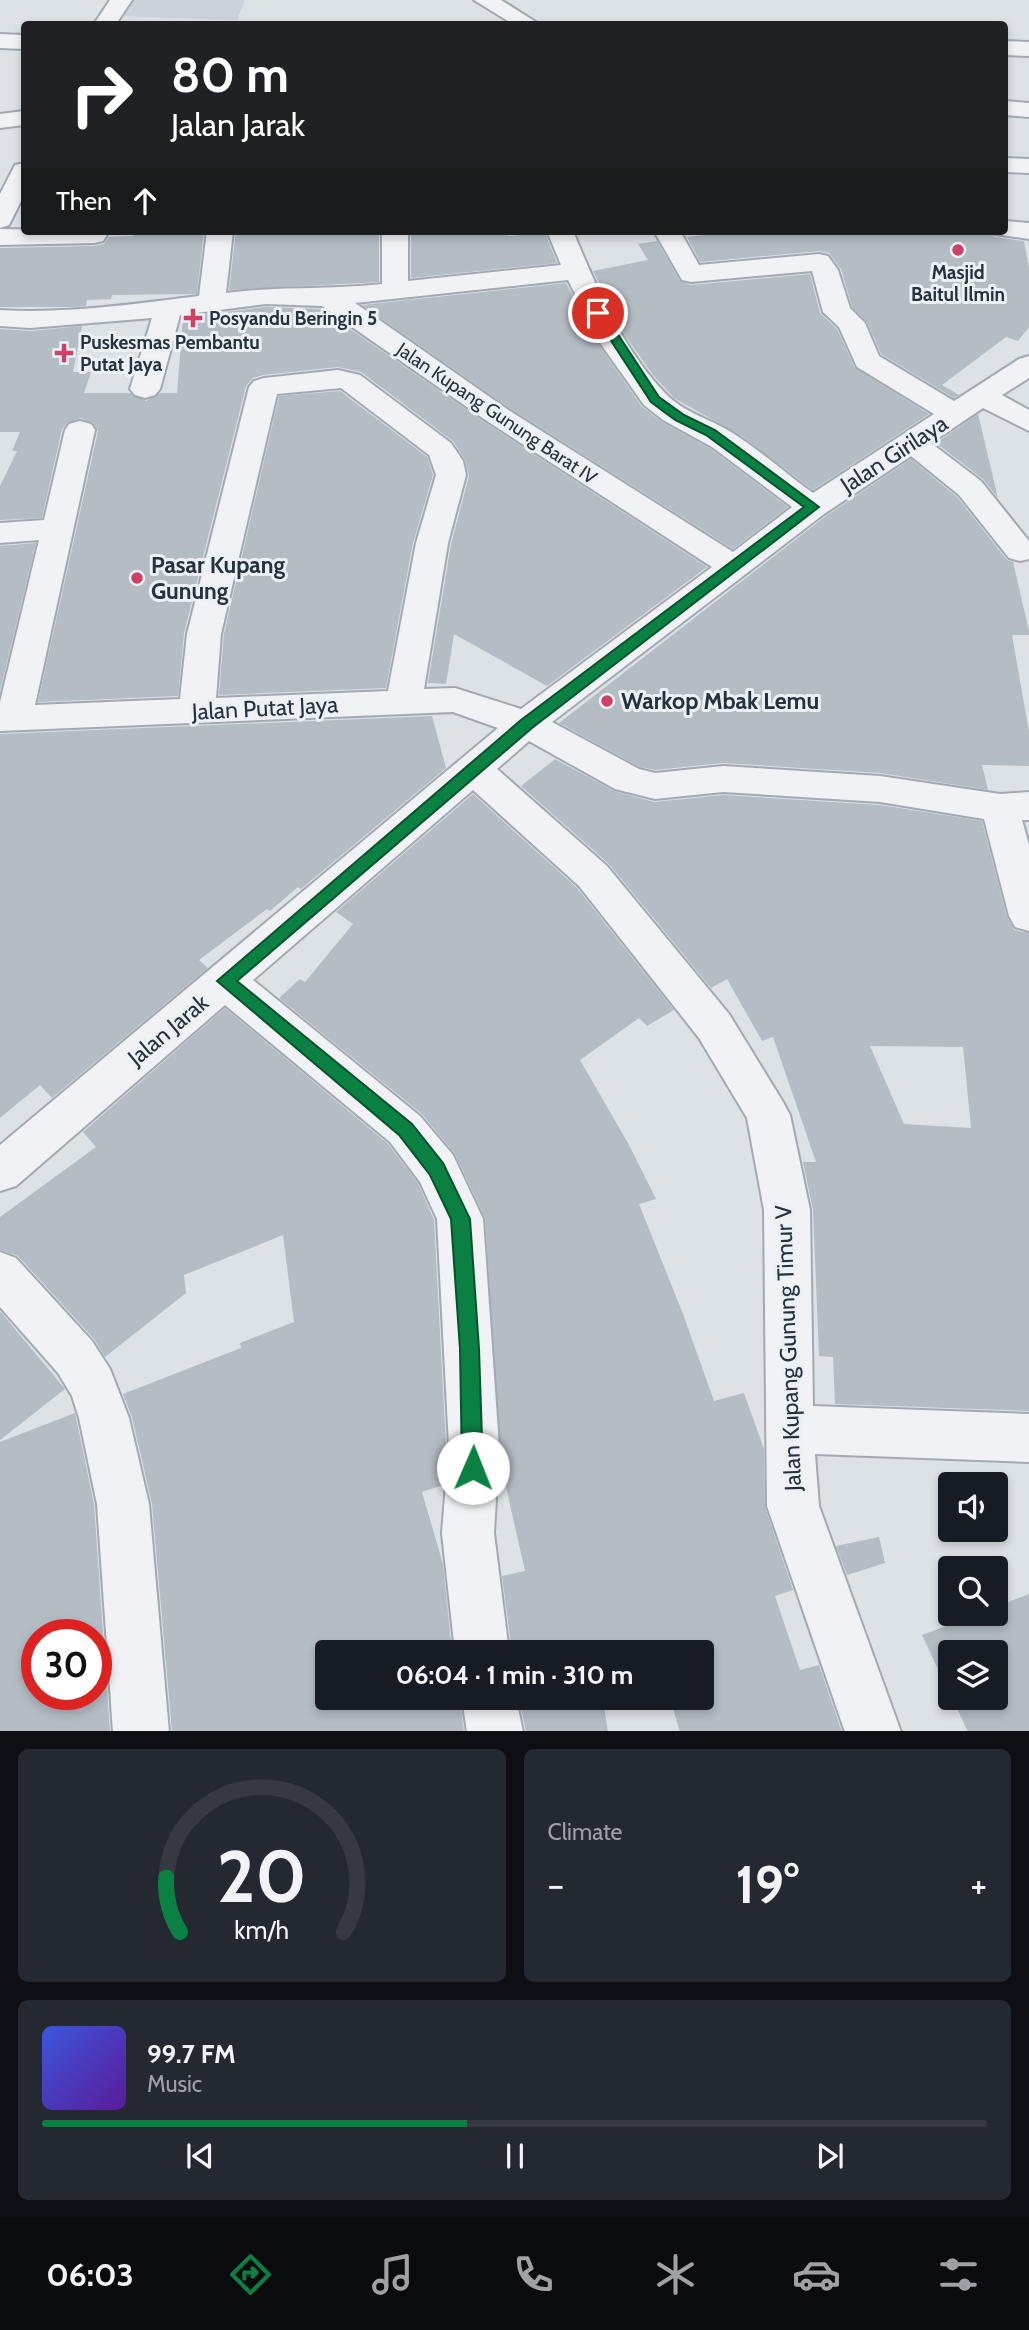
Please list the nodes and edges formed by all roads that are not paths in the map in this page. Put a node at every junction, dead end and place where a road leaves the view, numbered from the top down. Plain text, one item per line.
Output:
1 (121, 0) edge
2 (485, 0) edge
3 (107, 21) edge
4 (523, 21) edge
5 (0, 41) edge
6 (21, 42) edge
7 (1008, 48) edge
8 (1029, 49) edge
9 (1008, 108) edge
10 (1029, 110) edge
11 (21, 118) edge
12 (0, 121) edge
13 (1008, 164) edge
14 (1029, 166) edge
15 (18, 195) edge
16 (0, 220) edge
17 (1008, 229) edge
18 (1029, 231) edge
19 (94, 235) dead end
20 (220, 235) edge
21 (395, 235) edge
22 (562, 235) edge
23 (669, 235) edge
24 (0, 237) edge
25 (576, 271) junction
26 (395, 284) dead end
27 (329, 298) junction
28 (212, 300) junction
29 (168, 309) junction
30 (0, 318) edge
31 (1029, 365) edge
32 (145, 389) dead end
33 (982, 396) junction
34 (954, 414) junction
35 (1029, 422) edge
36 (80, 430) dead end
37 (911, 442) junction
38 (813, 507) junction
39 (58, 529) junction
40 (0, 533) edge
41 (1020, 551) dead end
42 (734, 567) junction
43 (404, 701) junction
44 (197, 711) junction
45 (7, 719) edge
46 (526, 724) junction
47 (473, 769) junction
48 (1015, 807) edge
49 (1029, 916) edge
50 (225, 981) junction
51 (0, 1172) edge
52 (0, 1273) edge
53 (789, 1429) junction
54 (1029, 1438) edge
55 (481, 1640) edge
56 (491, 1710) edge
57 (141, 1731) edge
58 (495, 1731) edge
59 (873, 1731) edge

1 - 3 street
2 - 4 street
5 - 6 street
7 - 8 street
9 - 10 street
11 - 12 street
13 - 14 street
15 - 16 street
17 - 18 street
19 - 24 street
20 - 28 street
21 - 26 street
22 - 25 street
23 - 34 street
25 - 27 street
25 - 38 street
27 - 28 street
27 - 42 street, Jalan Kupang Gunung Barat IV
28 - 29 street
29 - 30 street
29 - 32 street
31 - 33 street, Jalan Girilaya
33 - 34 street, Jalan Girilaya
33 - 35 street
34 - 37 street, Jalan Girilaya
36 - 39 street
37 - 38 street, Jalan Girilaya
37 - 41 street
38 - 42 street, Jalan Girilaya
39 - 40 street
39 - 45 street
42 - 46 street, Jalan Girilaya
43 - 44 street, Jalan Putat Jaya
43 - 44 street
43 - 46 street, Jalan Putat Jaya
44 - 45 street, Jalan Putat Jaya
46 - 47 street, Jalan Jarak
46 - 48 street, Jalan Putat Jaya
47 - 50 street, Jalan Jarak
47 - 53 street, Jalan Kupang Gunung Timur V
48 - 49 street
50 - 51 street, Jalan Jarak
50 - 55 street
52 - 57 street
53 - 54 street
53 - 59 street, Jalan Kupang Gunung Timur V
56 - 58 street

